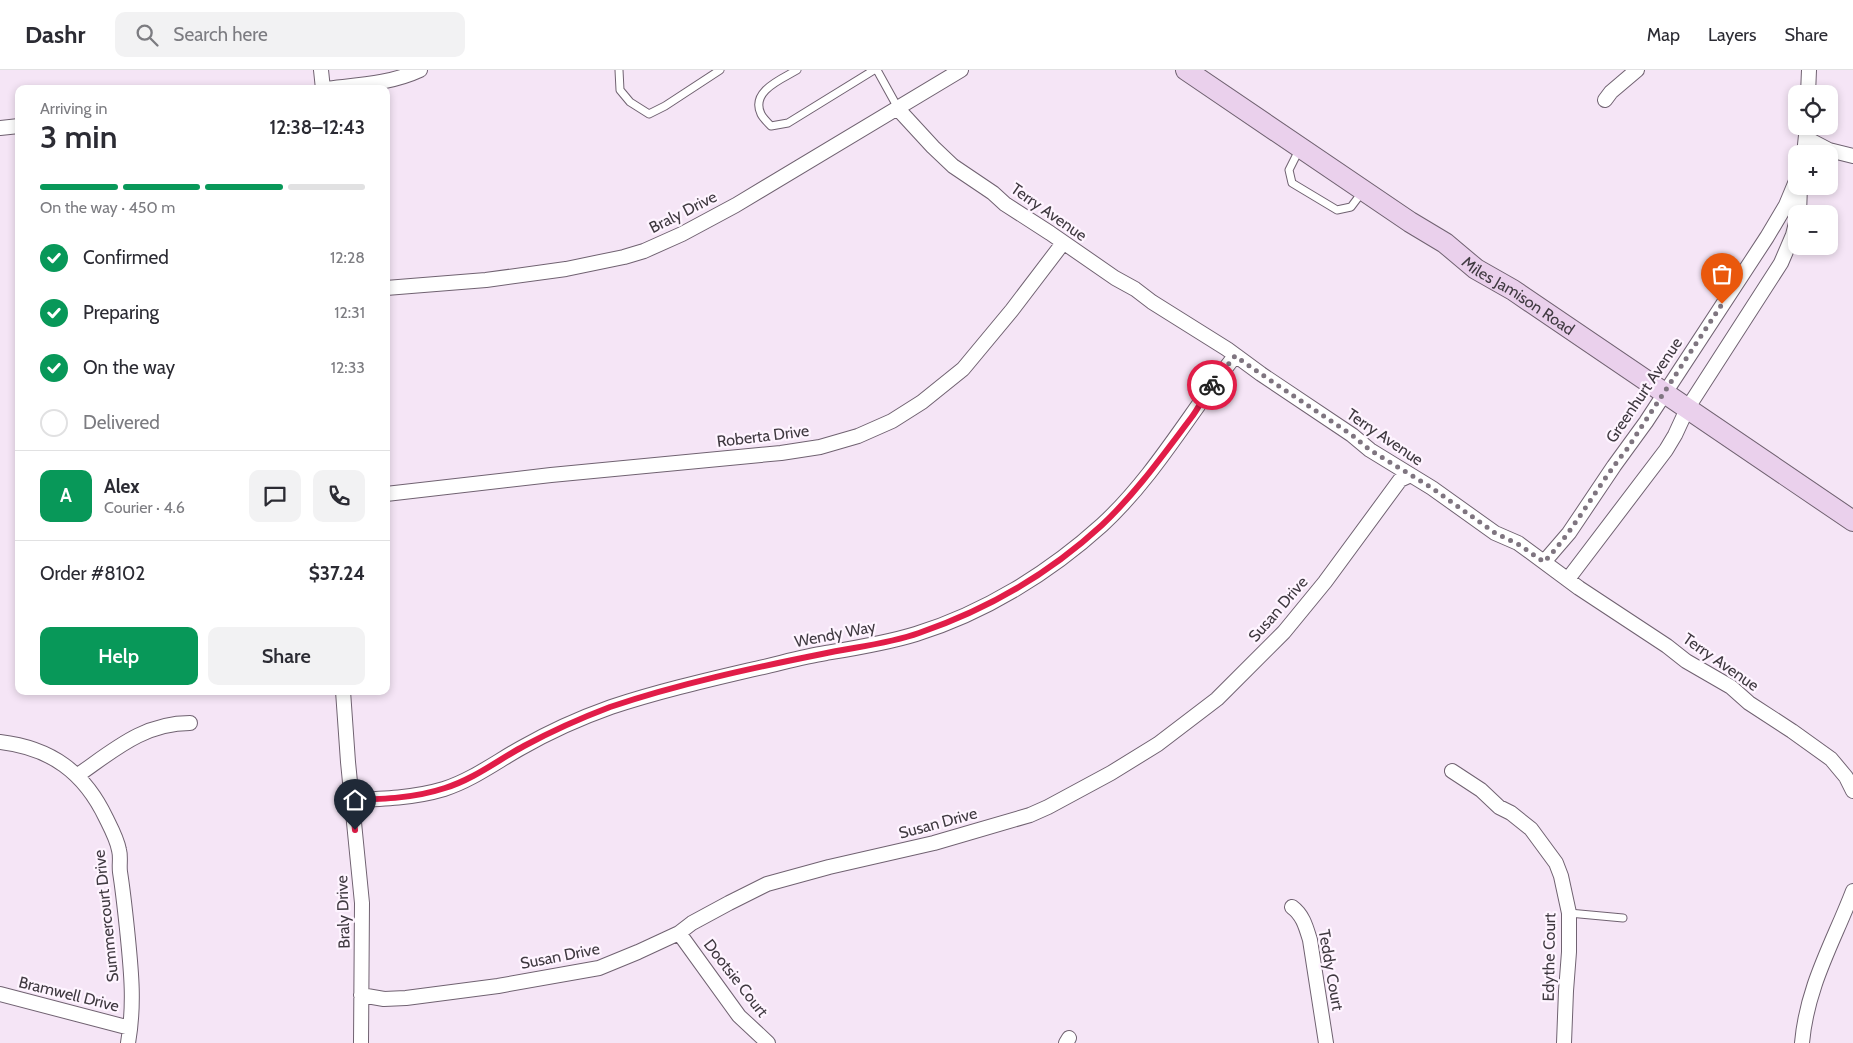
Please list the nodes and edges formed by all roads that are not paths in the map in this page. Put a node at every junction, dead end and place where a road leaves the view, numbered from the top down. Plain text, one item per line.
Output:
1 (321, 70) edge
2 (420, 70) edge
3 (619, 70) edge
4 (720, 70) edge
5 (797, 70) edge
6 (875, 70) edge
7 (961, 70) edge
8 (1186, 70) edge
9 (1636, 70) edge
10 (1809, 70) edge
11 (323, 85) edge
12 (361, 85) edge
13 (1808, 85) edge
14 (1604, 100) dead end
15 (898, 109) junction
16 (15, 126) edge
17 (0, 128) edge
18 (1810, 135) edge
19 (1300, 147) junction
20 (1853, 156) edge
21 (1364, 190) junction
22 (1790, 195) edge
23 (1063, 243) junction
24 (1788, 247) edge
25 (390, 288) edge
26 (1235, 356) junction
27 (1664, 394) junction
28 (1687, 409) junction
29 (1411, 475) junction
30 (390, 494) edge
31 (1853, 521) edge
32 (1544, 562) junction
33 (1568, 579) junction
34 (343, 695) edge
35 (190, 723) dead end
36 (0, 742) edge
37 (1452, 771) dead end
38 (78, 775) junction
39 (1853, 791) edge
40 (352, 800) junction
41 (1853, 891) edge
42 (1292, 907) dead end
43 (1569, 913) junction
44 (1623, 918) dead end
45 (678, 933) junction
46 (0, 994) edge
47 (361, 995) junction
48 (130, 1028) junction
49 (128, 1043) edge
50 (361, 1043) edge
51 (768, 1043) edge
52 (1326, 1043) edge
53 (1564, 1043) edge
54 (1802, 1043) edge

1 - 11 street
2 - 12 street
3 - 4 lane
5 - 6 lane
6 - 15 lane
7 - 15 street, Braly Drive
8 - 19 main road, Miles Jamison Road
9 - 14 street
10 - 13 street
15 - 23 street, Terry Avenue
15 - 25 street, Braly Drive
16 - 17 street
18 - 20 street
19 - 21 main road, Miles Jamison Road
19 - 21 lane
21 - 27 main road, Miles Jamison Road
22 - 27 street, Greenhurt Avenue
23 - 26 street, Terry Avenue
23 - 30 street, Roberta Drive
24 - 28 street
26 - 29 street, Terry Avenue
26 - 40 street, Wendy Way
27 - 28 main road, Miles Jamison Road
27 - 32 street, Greenhurt Avenue
28 - 31 main road, Miles Jamison Road
28 - 33 street
29 - 32 street, Terry Avenue
29 - 45 street, Susan Drive
32 - 33 street, Terry Avenue
33 - 39 street, Terry Avenue
34 - 40 street, Braly Drive
35 - 38 street
36 - 38 street, Summercourt Drive
37 - 43 street, Edythe Court
38 - 48 street, Summercourt Drive
40 - 47 street, Braly Drive
41 - 54 street
42 - 52 street, Teddy Court
43 - 44 lane
43 - 53 street, Edythe Court
45 - 47 street, Susan Drive
45 - 51 street, Dootsie Court
46 - 48 street, Bramwell Drive
47 - 50 street, Braly Drive
48 - 49 street, Summercourt Drive

